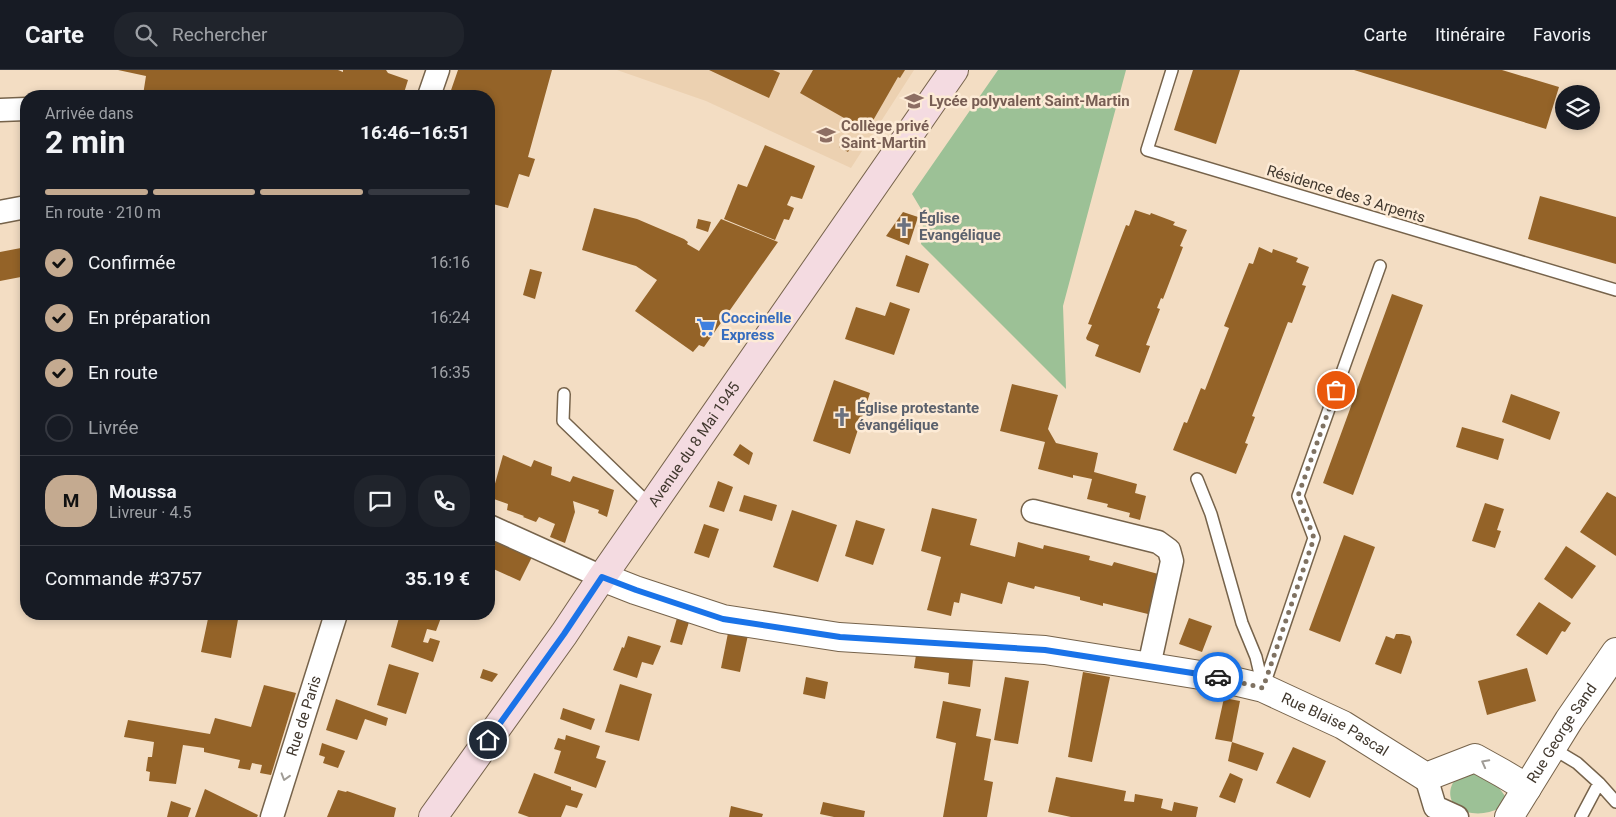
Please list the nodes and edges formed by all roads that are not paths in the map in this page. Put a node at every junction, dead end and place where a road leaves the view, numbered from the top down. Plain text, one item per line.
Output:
1 (438, 70) edge
2 (954, 70) edge
3 (1172, 70) edge
4 (431, 90) edge
5 (20, 109) edge
6 (0, 110) edge
7 (20, 208) edge
8 (0, 212) edge
9 (1380, 266) dead end
10 (1616, 290) edge
11 (564, 394) dead end
12 (1197, 480) dead end
13 (651, 506) junction
14 (1033, 511) dead end
15 (495, 529) edge
16 (602, 577) junction
17 (334, 620) edge
18 (1616, 652) edge
19 (1149, 666) junction
20 (1263, 688) junction
21 (1552, 748) junction
22 (1426, 777) junction
23 (1599, 783) junction
24 (1527, 788) junction
25 (1616, 802) edge
26 (272, 817) edge
27 (433, 817) edge
28 (1457, 817) edge
29 (1509, 817) edge
30 (1581, 817) edge

1 - 4 street
2 - 13 main road, Avenue du 8 Mai 1945
3 - 10 lane, Résidence des 3 Arpents
5 - 6 street
7 - 8 street
9 - 20 lane
11 - 13 lane
12 - 20 lane
13 - 16 main road, Avenue du 8 Mai 1945
14 - 19 street
15 - 16 street, Rue Blaise Pascal
16 - 19 street, Rue Blaise Pascal
16 - 27 main road, Avenue du 8 Mai 1945
17 -> 26 street, Rue de Paris
18 - 21 street, Rue George Sand
19 - 20 street, Rue Blaise Pascal
20 - 22 street, Rue Blaise Pascal
21 - 23 lane
21 - 24 street, Rue George Sand
24 -> 22 street
22 - 28 street
23 - 25 lane
23 - 30 lane
24 - 29 street, Rue George Sand

